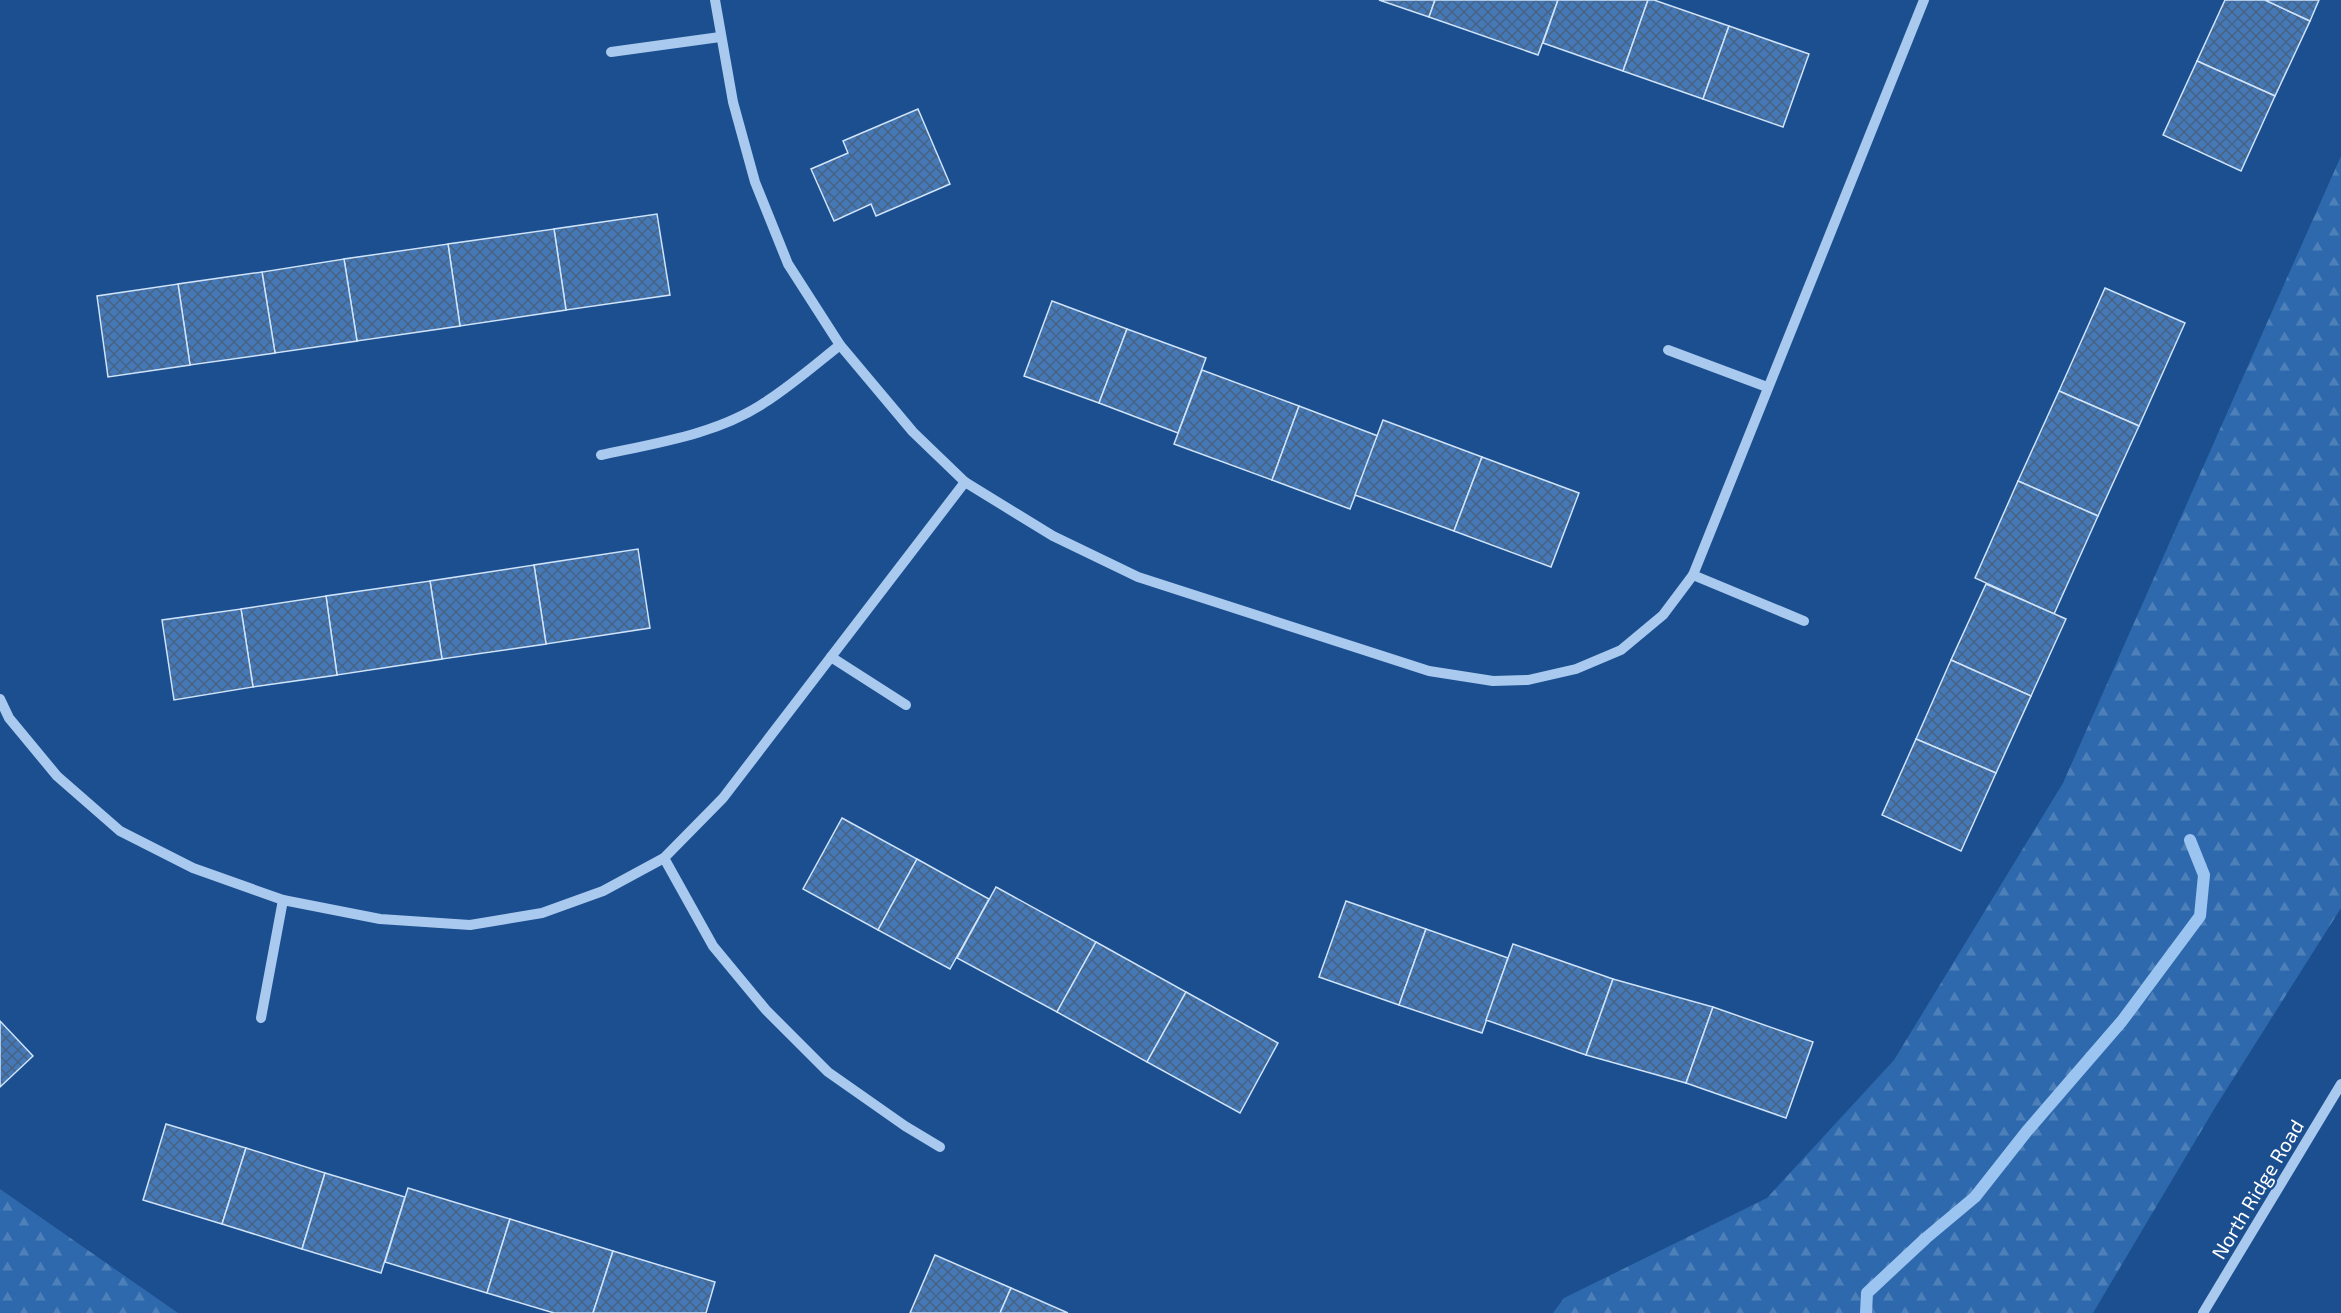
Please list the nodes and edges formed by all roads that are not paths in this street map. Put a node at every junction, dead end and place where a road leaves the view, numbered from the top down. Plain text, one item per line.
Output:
1 (715, 0) edge
2 (1924, 0) edge
3 (720, 37) junction
4 (611, 52) dead end
5 (840, 345) junction
6 (1668, 350) dead end
7 (1767, 387) junction
8 (601, 455) dead end
9 (965, 482) junction
10 (1693, 575) junction
11 (1804, 621) dead end
12 (831, 657) junction
13 (0, 699) edge
14 (906, 705) dead end
15 (664, 858) junction
16 (283, 900) junction
17 (261, 1018) dead end
18 (2341, 1084) edge
19 (940, 1147) dead end
20 (2204, 1313) edge

1 - 3 street
2 - 7 street
3 - 4 street
3 - 5 street
5 - 8 street
5 - 9 street
6 - 7 street
7 - 10 street
9 - 10 street
9 - 12 street
10 - 11 street
12 - 14 street
12 - 15 street
13 - 16 street
15 - 16 street
15 - 19 street
16 - 17 street
18 - 20 street, North Ridge Road

